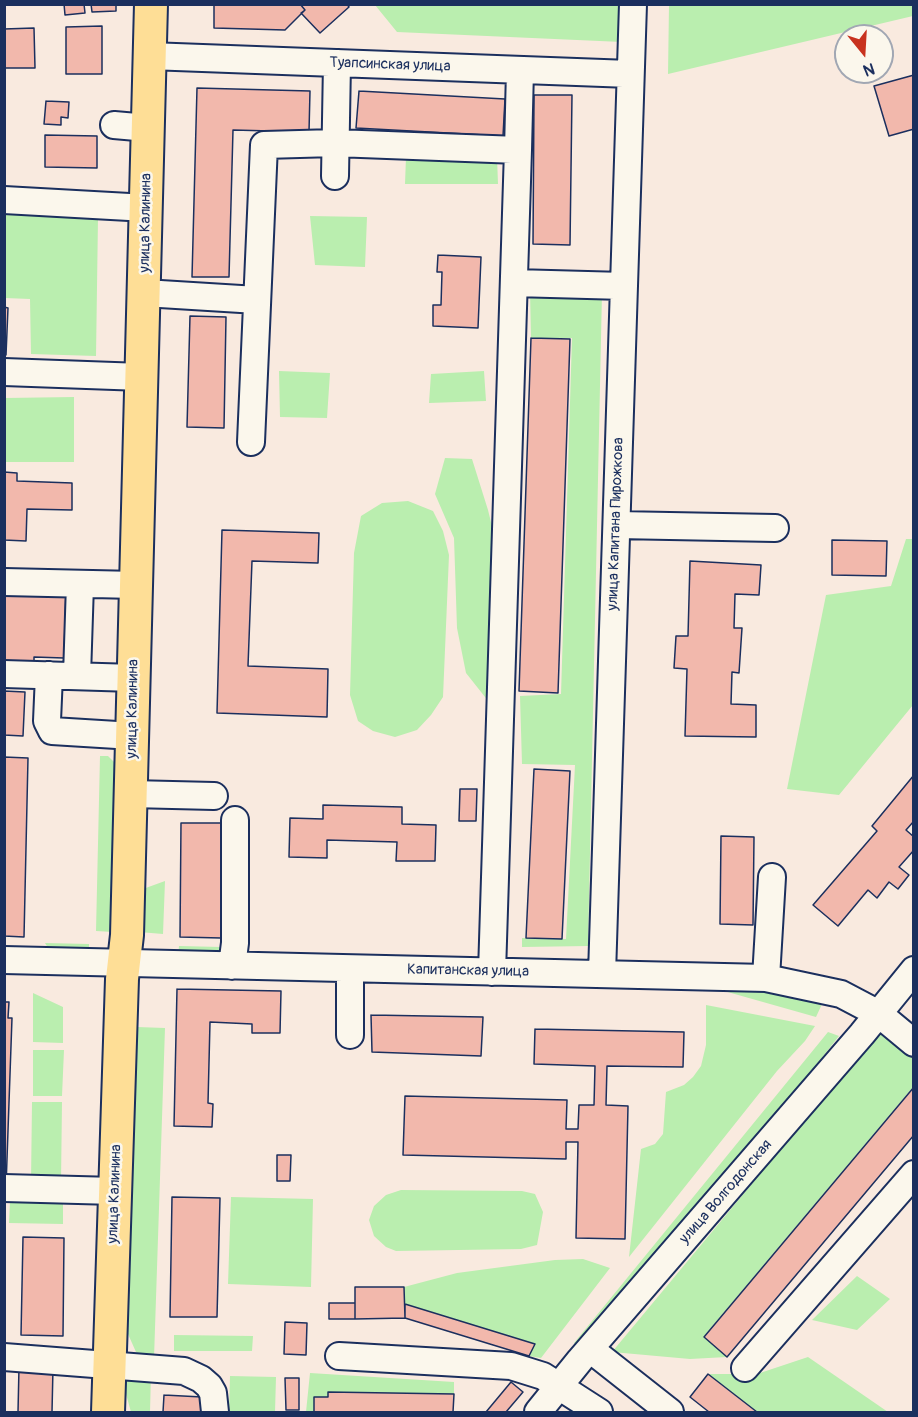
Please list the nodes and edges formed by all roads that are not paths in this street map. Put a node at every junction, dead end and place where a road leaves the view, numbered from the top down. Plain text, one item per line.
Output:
1 (151, 4) edge
2 (633, 4) edge
3 (149, 56) junction
4 (337, 63) junction
5 (520, 70) junction
6 (630, 74) junction
7 (114, 125) dead end
8 (148, 128) junction
9 (335, 143) junction
10 (518, 150) junction
11 (335, 176) dead end
12 (4, 200) edge
13 (147, 208) junction
14 (514, 283) junction
15 (624, 285) junction
16 (144, 293) junction
17 (257, 300) junction
18 (4, 372) edge
19 (142, 377) junction
20 (251, 442) dead end
21 (616, 525) junction
22 (775, 528) dead end
23 (4, 582) edge
24 (80, 584) junction
25 (136, 585) junction
26 (4, 674) edge
27 (49, 675) junction
28 (76, 676) junction
29 (134, 678) junction
30 (133, 736) junction
31 (131, 794) junction
32 (214, 796) dead end
33 (235, 820) dead end
34 (772, 877) dead end
35 (4, 960) edge
36 (123, 963) junction
37 (232, 966) junction
38 (350, 969) junction
39 (914, 970) edge
40 (492, 972) junction
41 (602, 974) junction
42 (766, 978) junction
43 (906, 998) edge
44 (879, 1014) junction
45 (350, 1035) dead end
46 (914, 1043) edge
47 (914, 1174) edge
48 (16, 1188) edge
49 (115, 1191) junction
50 (590, 1349) junction
51 (339, 1356) dead end
52 (4, 1357) edge
53 (108, 1364) junction
54 (745, 1368) dead end
55 (560, 1386) junction
56 (108, 1413) edge
57 (215, 1413) edge
58 (538, 1413) edge
59 (599, 1413) edge
60 (670, 1413) edge

1 - 3 main road, улица Калинина
2 - 6 street, улица Капитана Пирожкова
3 - 4 street, Туапсинская улица
3 - 8 main road, улица Калинина
4 - 5 street, Туапсинская улица
4 - 9 street
5 - 6 street, Туапсинская улица
5 - 10 street
6 - 15 street, улица Капитана Пирожкова
7 - 8 street
8 - 13 main road, улица Калинина
9 - 10 street
9 - 11 street
9 - 17 street
10 - 14 street
12 - 13 street
13 - 16 main road, улица Калинина
14 - 15 street
14 - 40 street
15 - 21 street, улица Капитана Пирожкова
16 - 17 street
16 - 19 main road, улица Калинина
17 - 20 street
18 - 19 street
19 - 25 main road, улица Калинина
21 - 22 street
21 - 41 street, улица Капитана Пирожкова
23 - 24 street
24 - 25 street
24 - 28 street
25 - 29 main road, улица Калинина
26 - 27 street
27 - 28 street
27 - 30 street
28 - 29 street
29 - 30 main road, улица Калинина
30 - 31 main road, улица Калинина
31 - 32 street
31 - 36 main road, улица Калинина
33 - 37 street
34 - 42 street
35 - 36 street, Капитанская улица
36 - 37 street, Капитанская улица
36 - 49 main road, улица Калинина
37 - 38 street, Капитанская улица
38 - 40 street, Капитанская улица
38 - 45 street
39 - 43 street, улица Волгодонская
40 - 41 street, Капитанская улица
41 - 42 street, Капитанская улица
42 - 44 street, Капитанская улица
43 - 44 street, улица Волгодонская
44 - 46 street, Капитанская улица
44 - 50 street, улица Волгодонская
47 - 54 street
48 - 49 street
49 - 53 main road, улица Калинина
50 - 55 street, улица Волгодонская
50 - 60 street
51 - 55 street
52 - 53 street
53 - 56 main road, улица Калинина
53 - 57 street
55 - 58 street, улица Волгодонская
55 - 59 street

